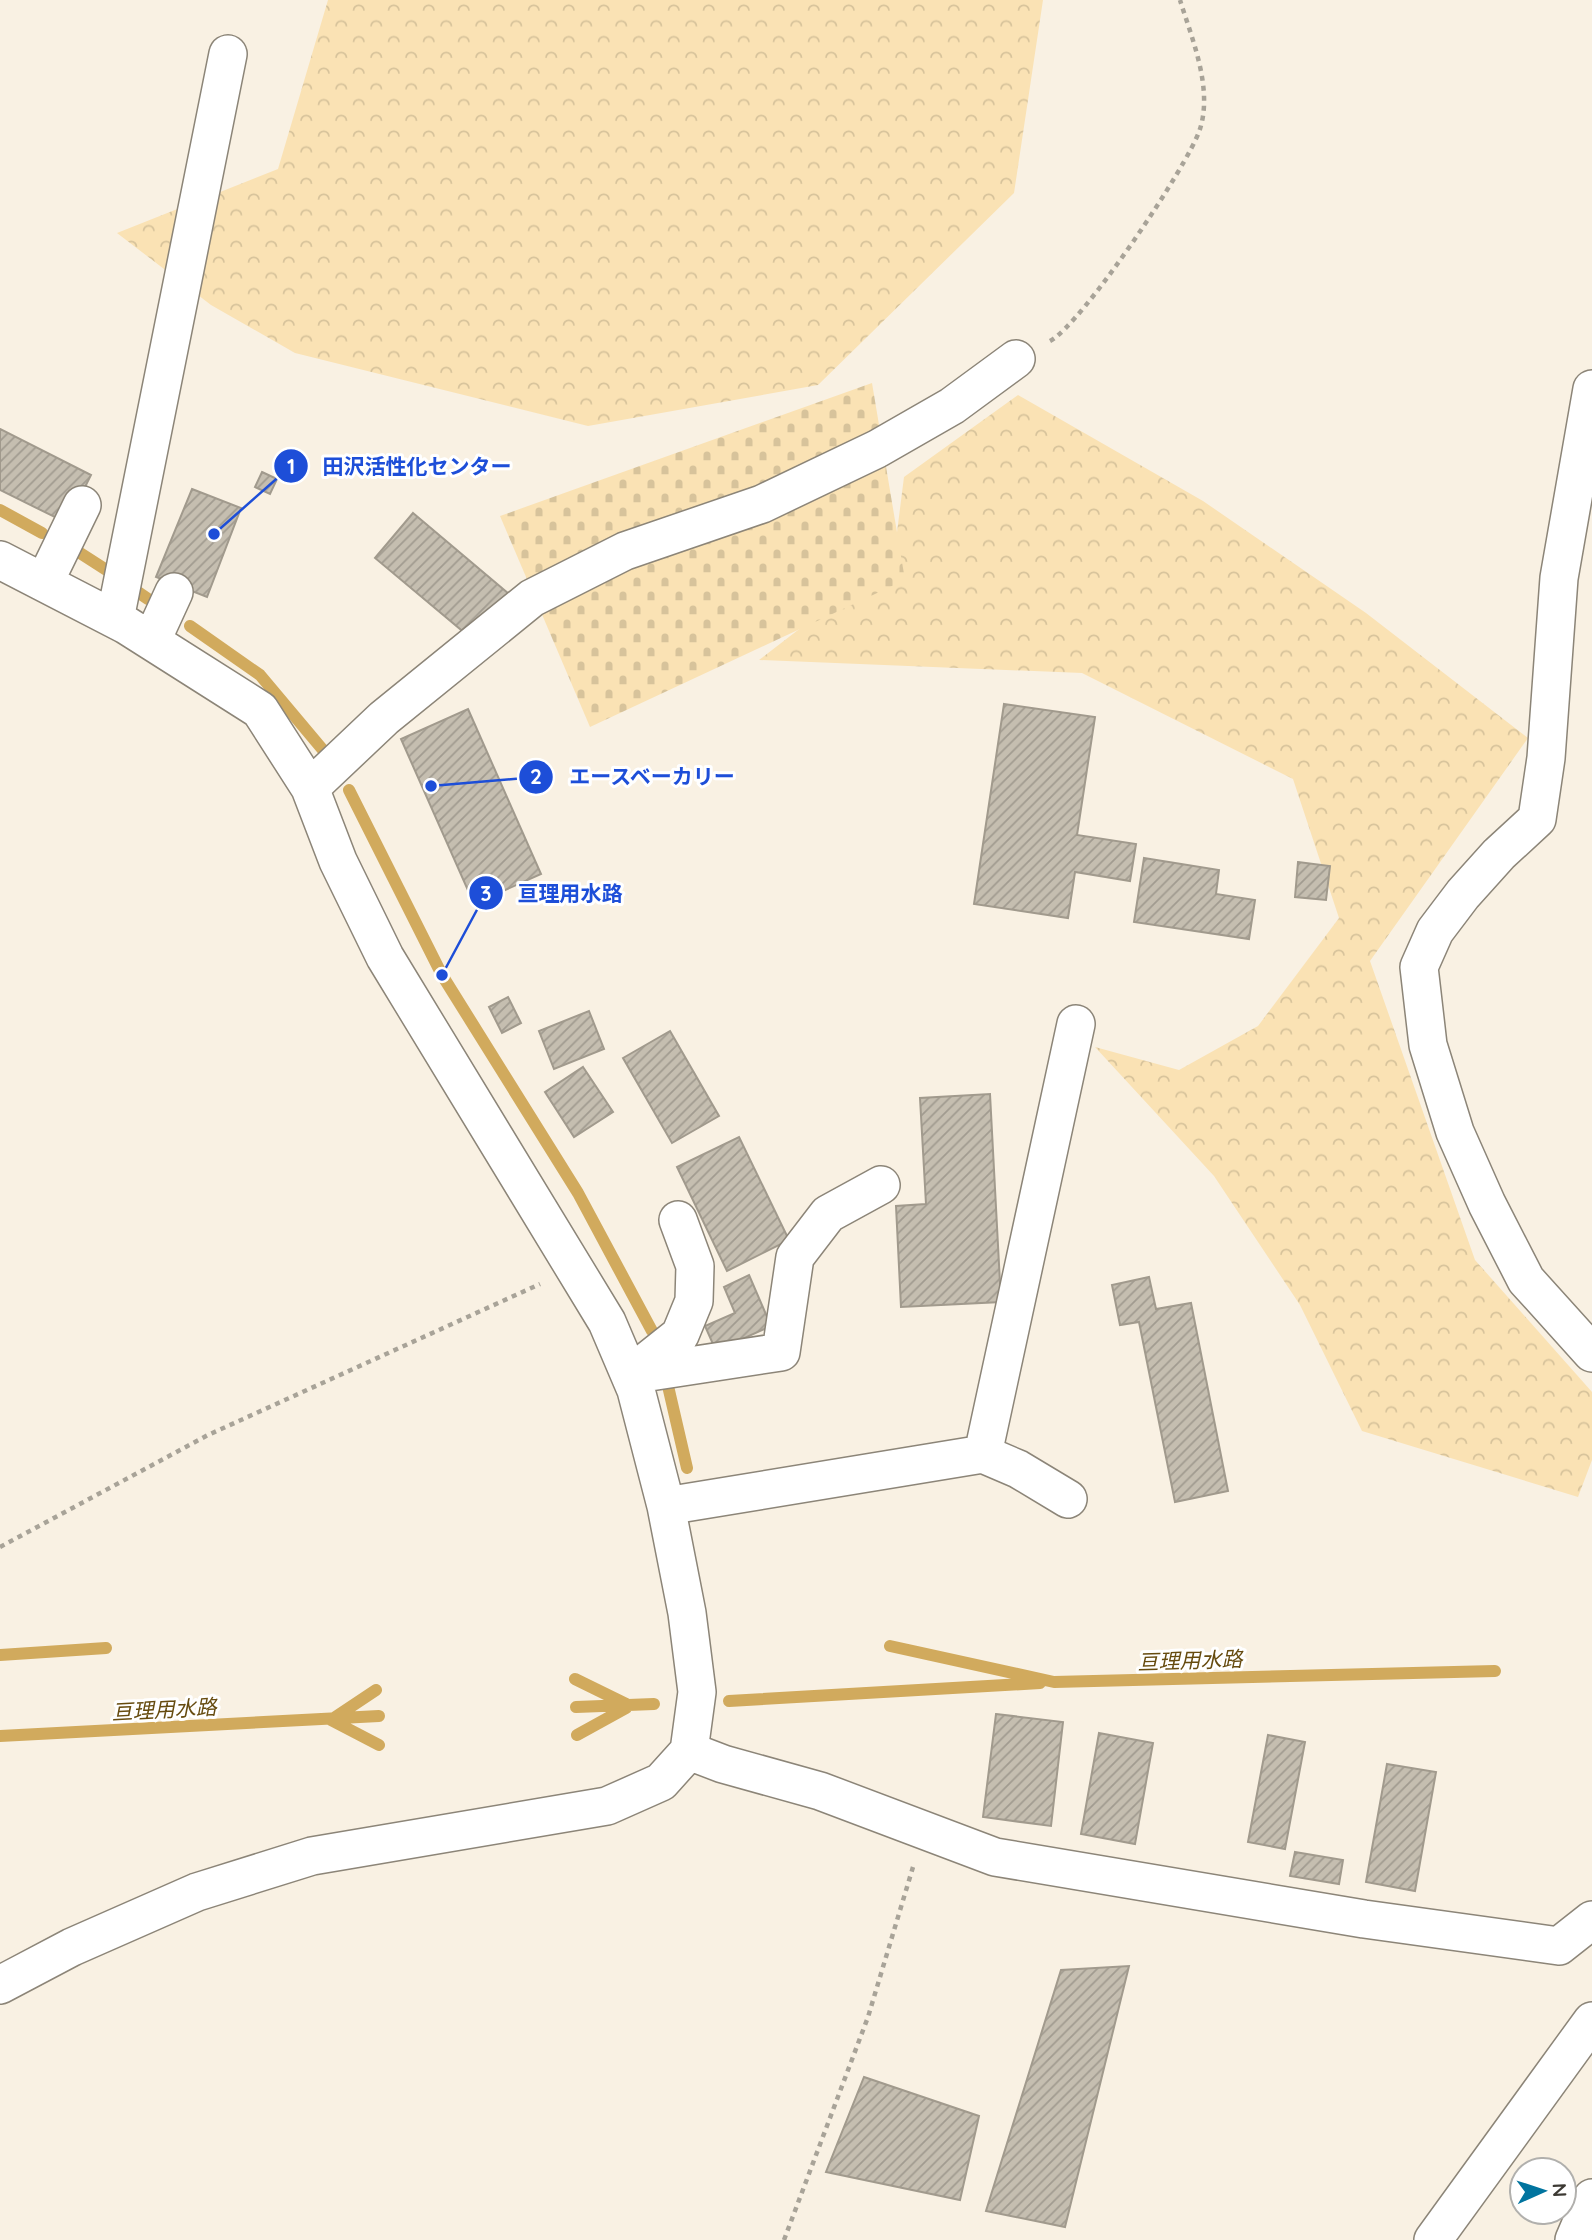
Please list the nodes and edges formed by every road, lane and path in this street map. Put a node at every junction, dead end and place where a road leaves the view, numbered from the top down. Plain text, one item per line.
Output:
1 (1180, 0) edge
2 (228, 54) dead end
3 (1016, 359) joint
4 (1592, 389) edge
5 (82, 505) dead end
6 (0, 560) edge
7 (45, 581) junction
8 (174, 592) dead end
9 (115, 619) junction
10 (152, 640) junction
11 (310, 788) junction
12 (1076, 1024) dead end
13 (881, 1185) dead end
14 (678, 1220) dead end
15 (576, 1267) junction
16 (1592, 1353) edge
17 (630, 1375) junction
18 (983, 1454) junction
19 (1068, 1499) dead end
20 (666, 1506) junction
21 (0, 1547) edge
22 (689, 1751) junction
23 (924, 1830) junction
24 (1592, 1920) edge
25 (0, 1985) edge
26 (1592, 2021) edge
27 (1592, 2198) edge
28 (784, 2240) edge
29 (1433, 2240) edge
30 (1574, 2240) edge

1 - 3 path
2 - 9 street
3 - 11 street
4 - 16 street
5 - 7 street
6 - 7 street
7 - 9 street
8 - 10 street
9 - 10 street
10 - 11 street
11 - 15 street
12 - 18 street
13 - 17 street
14 - 17 street
15 - 17 street
15 - 21 path
17 - 20 street
18 - 19 street
18 - 20 street
20 - 22 street
22 - 23 street
22 - 25 street
23 - 24 street
23 - 28 path
26 - 29 street
27 - 30 street

